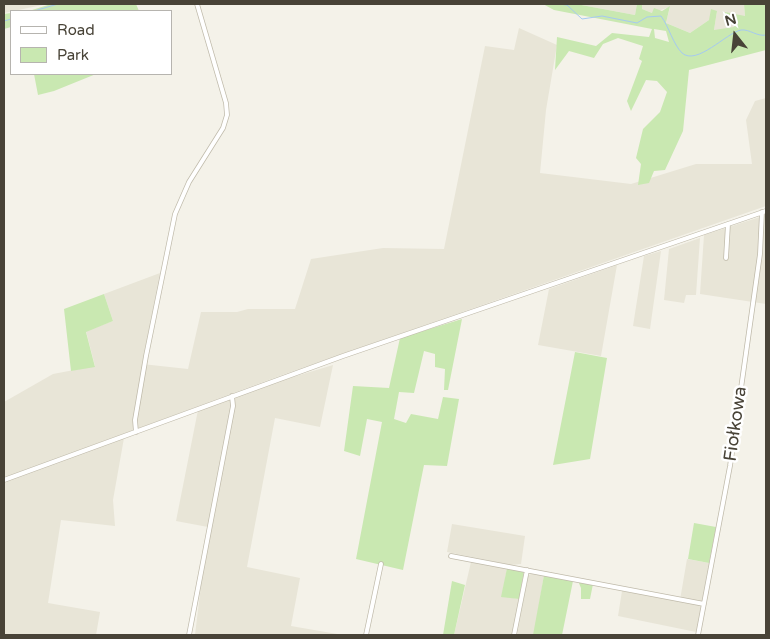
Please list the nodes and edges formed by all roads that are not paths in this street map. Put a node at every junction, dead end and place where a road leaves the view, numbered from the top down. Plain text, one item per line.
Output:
1 (197, 4) edge
2 (764, 211) edge
3 (728, 224) junction
4 (726, 258) dead end
5 (232, 396) junction
6 (136, 432) junction
7 (4, 480) edge
8 (451, 556) dead end
9 (380, 564) dead end
10 (527, 570) junction
11 (704, 604) junction
12 (189, 635) edge
13 (366, 635) edge
14 (514, 635) edge
15 (698, 635) edge

1 - 6 street
2 - 3 street
2 - 11 street, Fiołkowa
3 - 4 street
3 - 5 street
5 - 6 street
5 - 12 street
6 - 7 street
8 - 10 street
9 - 13 street
10 - 11 street
10 - 14 street
11 - 15 street, Fiołkowa

